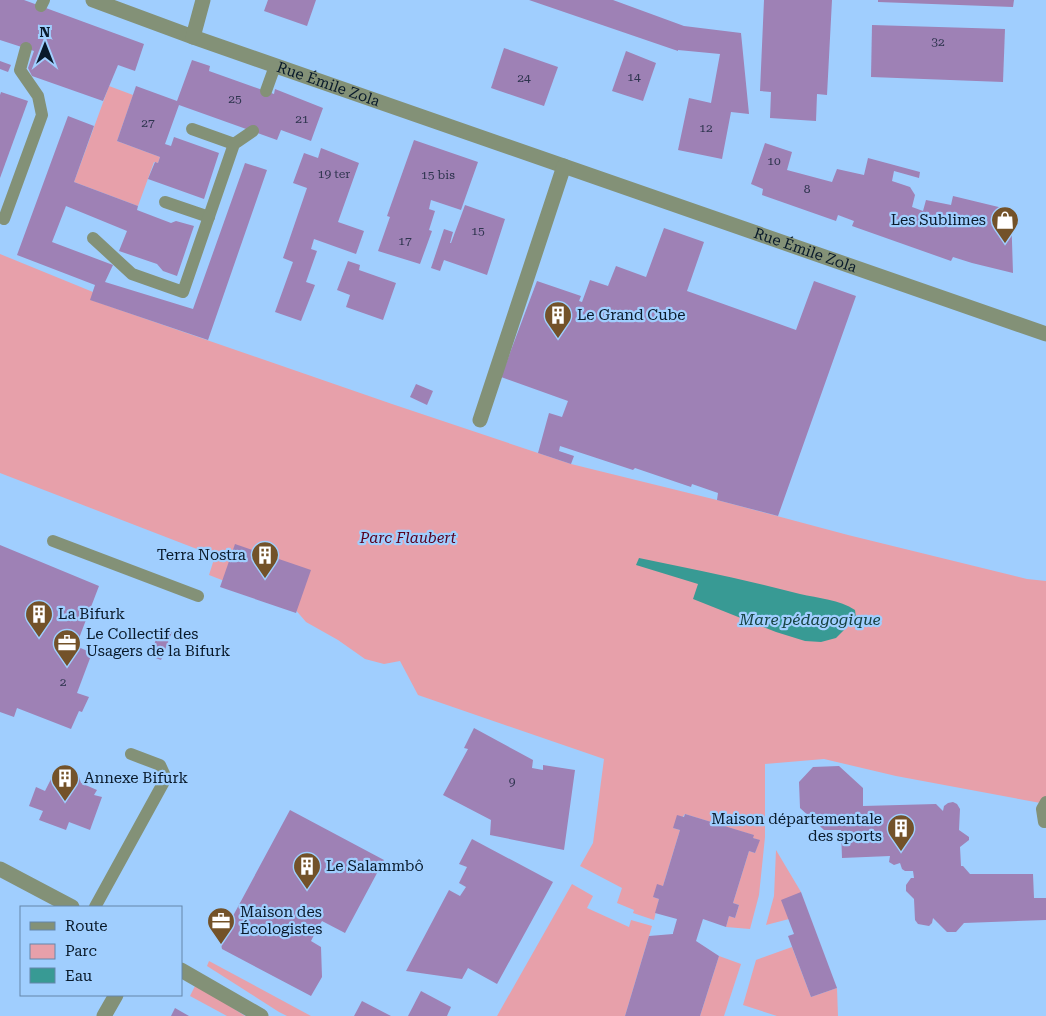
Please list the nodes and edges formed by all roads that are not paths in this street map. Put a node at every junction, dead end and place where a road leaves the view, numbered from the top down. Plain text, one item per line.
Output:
1 (94, 0) edge
2 (203, 0) edge
3 (193, 37) junction
4 (26, 48) dead end
5 (275, 66) junction
6 (266, 91) dead end
7 (192, 129) dead end
8 (253, 131) dead end
9 (234, 144) junction
10 (564, 166) junction
11 (165, 202) dead end
12 (209, 217) junction
13 (4, 219) dead end
14 (93, 238) dead end
15 (1046, 334) edge
16 (480, 420) dead end
17 (53, 542) dead end
18 (198, 596) dead end
19 (131, 754) dead end
20 (1046, 802) edge
21 (1044, 822) dead end
22 (0, 869) edge
23 (70, 906) edge
24 (96, 906) edge
25 (182, 971) edge
26 (115, 996) edge
27 (104, 1016) edge
28 (262, 1016) edge

1 - 3 street, Rue Émile Zola
2 - 3 street
3 - 5 street, Rue Émile Zola
4 - 13 lane
5 - 6 lane
5 - 10 street, Rue Émile Zola
7 - 9 lane
8 - 9 lane
9 - 12 lane
10 - 15 street, Rue Émile Zola
10 - 16 street
11 - 12 lane
12 - 14 lane
17 - 18 lane
19 - 24 lane
20 - 21 lane
22 - 23 street
25 - 28 street
26 - 27 street

